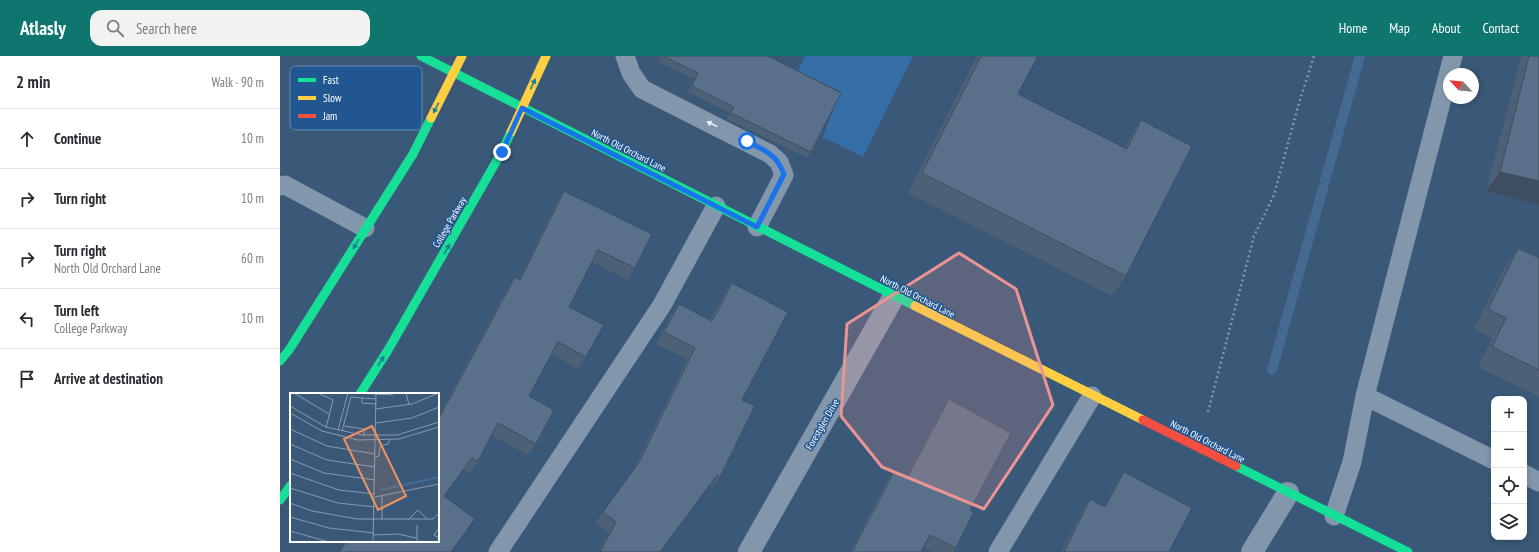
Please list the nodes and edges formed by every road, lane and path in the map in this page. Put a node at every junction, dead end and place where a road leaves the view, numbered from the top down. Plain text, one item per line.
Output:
1 (421, 56) edge
2 (462, 56) edge
3 (546, 56) edge
4 (624, 56) edge
5 (1314, 56) edge
6 (1453, 56) edge
7 (454, 73) junction
8 (522, 108) junction
9 (280, 186) edge
10 (716, 206) junction
11 (757, 227) junction
12 (365, 228) junction
13 (894, 296) junction
14 (280, 361) edge
15 (361, 393) edge
16 (1092, 396) junction
17 (1366, 396) junction
18 (1208, 412) dead end
19 (1491, 458) edge
20 (1527, 476) edge
21 (1539, 482) edge
22 (290, 486) edge
23 (1288, 494) junction
24 (280, 500) edge
25 (1334, 516) junction
26 (498, 552) edge
27 (749, 552) edge
28 (998, 552) edge
29 (1252, 552) edge
30 (1408, 552) edge

1 - 7 street, North Old Orchard Lane
2 - 7 street
8 -> 3 street, College Parkway
11 -> 4 lane
5 - 18 path
6 - 17 lane
7 - 8 street, North Old Orchard Lane
7 -> 12 street
8 - 10 street, North Old Orchard Lane
15 -> 8 street, College Parkway
9 - 12 lane
10 - 11 street, North Old Orchard Lane
10 - 26 lane
11 - 13 street, North Old Orchard Lane
12 -> 14 street
13 - 16 street, North Old Orchard Lane
13 - 27 street, Forestglen Drive
16 - 23 street, North Old Orchard Lane
16 - 28 lane
17 - 19 lane
17 - 25 lane
20 - 21 lane
22 - 24 street
23 - 25 street, North Old Orchard Lane
23 - 29 street
25 - 30 street, North Old Orchard Lane

